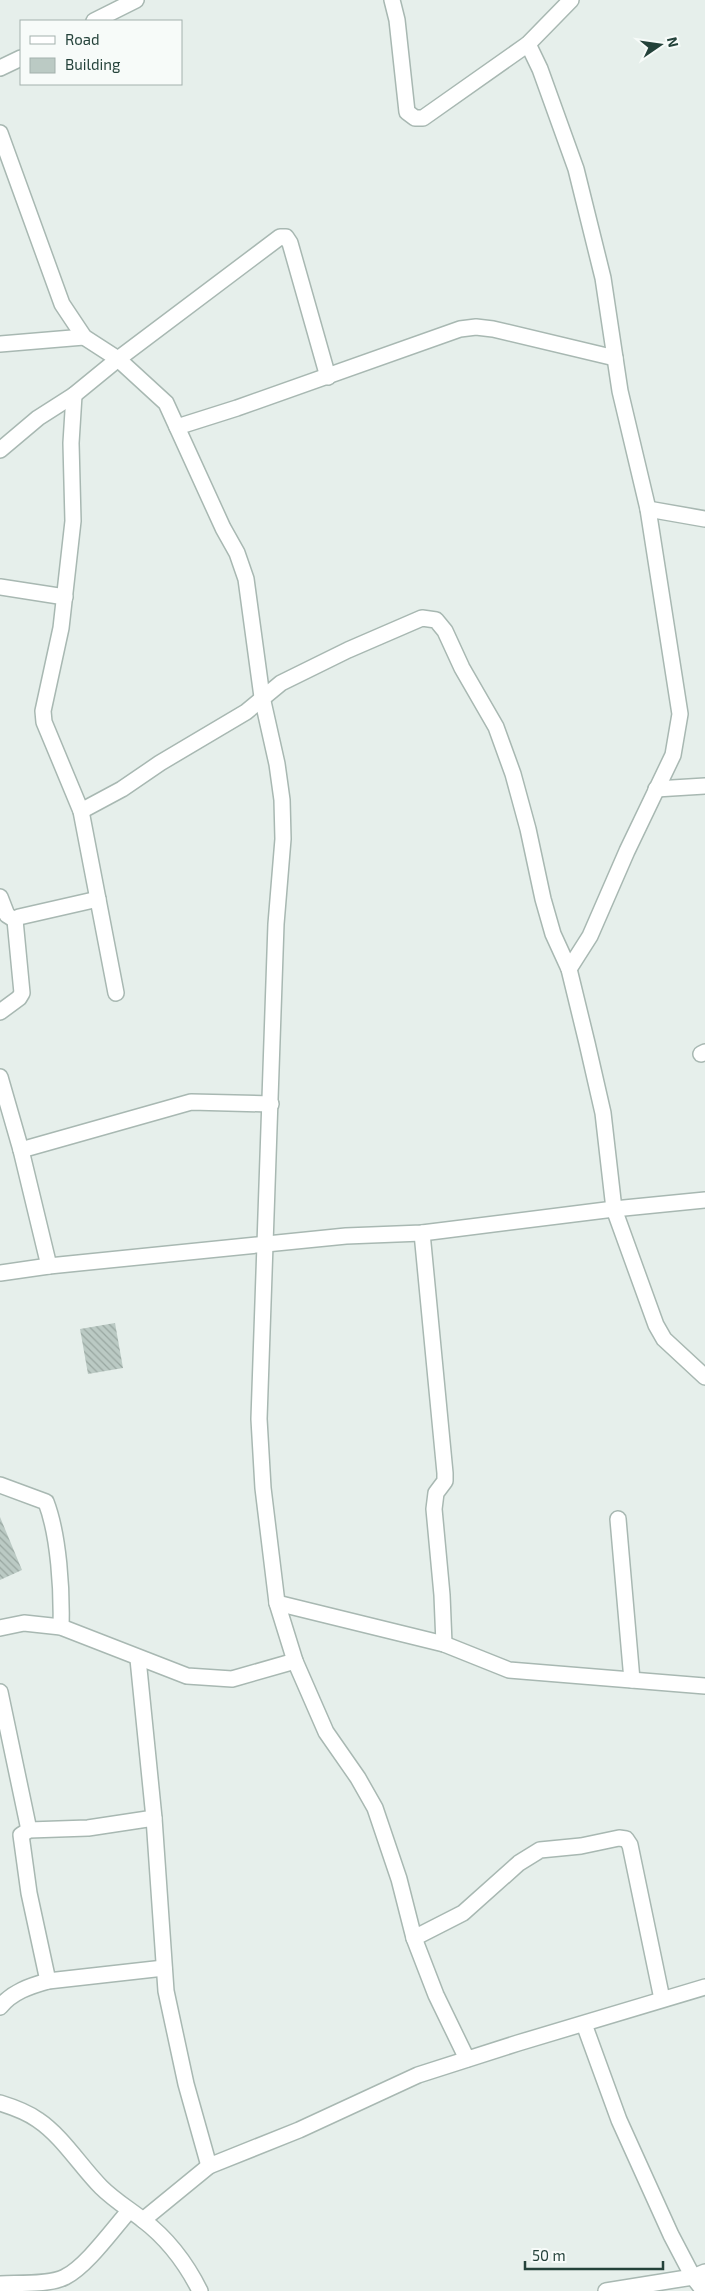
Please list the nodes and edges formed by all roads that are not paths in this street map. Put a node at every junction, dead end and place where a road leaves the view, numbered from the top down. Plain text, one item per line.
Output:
1 (136, 0) edge
2 (392, 0) edge
3 (571, 0) edge
4 (116, 5) edge
5 (95, 20) edge
6 (528, 44) junction
7 (20, 58) edge
8 (0, 68) edge
9 (0, 133) edge
10 (84, 337) junction
11 (0, 344) edge
12 (615, 358) junction
13 (118, 359) junction
14 (328, 377) junction
15 (74, 395) junction
16 (177, 426) junction
17 (0, 450) edge
18 (648, 509) junction
19 (705, 519) edge
20 (0, 587) edge
21 (65, 597) junction
22 (262, 698) junction
23 (705, 786) edge
24 (656, 789) junction
25 (81, 811) junction
26 (0, 897) edge
27 (98, 899) junction
28 (15, 920) junction
29 (569, 969) junction
30 (116, 993) dead end
31 (0, 1012) edge
32 (0, 1077) edge
33 (271, 1104) junction
34 (21, 1150) junction
35 (705, 1200) edge
36 (614, 1209) junction
37 (422, 1233) junction
38 (266, 1244) junction
39 (49, 1266) junction
40 (0, 1273) edge
41 (705, 1377) edge
42 (0, 1485) edge
43 (618, 1519) dead end
44 (277, 1603) junction
45 (0, 1628) edge
46 (61, 1628) junction
47 (444, 1644) junction
48 (138, 1659) junction
49 (295, 1661) junction
50 (632, 1680) junction
51 (705, 1686) edge
52 (0, 1692) edge
53 (154, 1818) junction
54 (29, 1830) junction
55 (414, 1938) junction
56 (164, 1968) junction
57 (48, 1981) junction
58 (705, 1987) edge
59 (662, 1998) junction
60 (0, 2007) edge
61 (584, 2024) junction
62 (467, 2059) junction
63 (0, 2103) edge
64 (210, 2166) junction
65 (129, 2211) junction
66 (143, 2220) junction
67 (699, 2274) edge
68 (0, 2284) edge
69 (200, 2291) edge
70 (606, 2291) edge
71 (704, 2291) edge

1 - 4 street
2 - 6 street
3 - 6 street
4 - 5 street
6 - 12 street
7 - 8 street
9 - 10 street
10 - 11 street
10 - 13 street
12 - 14 street
12 - 18 street
13 - 14 street
13 - 15 street
13 - 16 street
14 - 16 street
15 - 17 street
15 - 21 street
16 - 22 street
18 - 19 street
18 - 24 street
20 - 21 street
21 - 25 street
22 - 25 street
22 - 29 street
22 - 33 street
23 - 24 street
24 - 29 street
25 - 27 street
26 - 28 street
27 - 28 street
27 - 30 street
28 - 31 street
29 - 36 street
32 - 34 street
33 - 34 street
33 - 38 street
34 - 39 street
35 - 36 street
36 - 37 street
36 - 41 street
37 - 38 street
37 - 47 street
38 - 39 street
38 - 44 street
39 - 40 street
42 - 46 street
43 - 50 street
44 - 47 street
44 - 49 street
45 - 46 street
46 - 48 street
47 - 50 street
48 - 49 street
48 - 53 street
49 - 55 street
50 - 51 street
52 - 54 street
53 - 54 street
53 - 56 street
54 - 57 street
55 - 59 street
55 - 62 street
56 - 57 street
56 - 64 street
57 - 60 street
58 - 59 street
59 - 61 street
61 - 62 street
61 - 67 street
62 - 64 street
63 - 65 street
64 - 66 street
65 - 66 street
65 - 68 street
66 - 69 street
67 - 70 street
67 - 71 street

